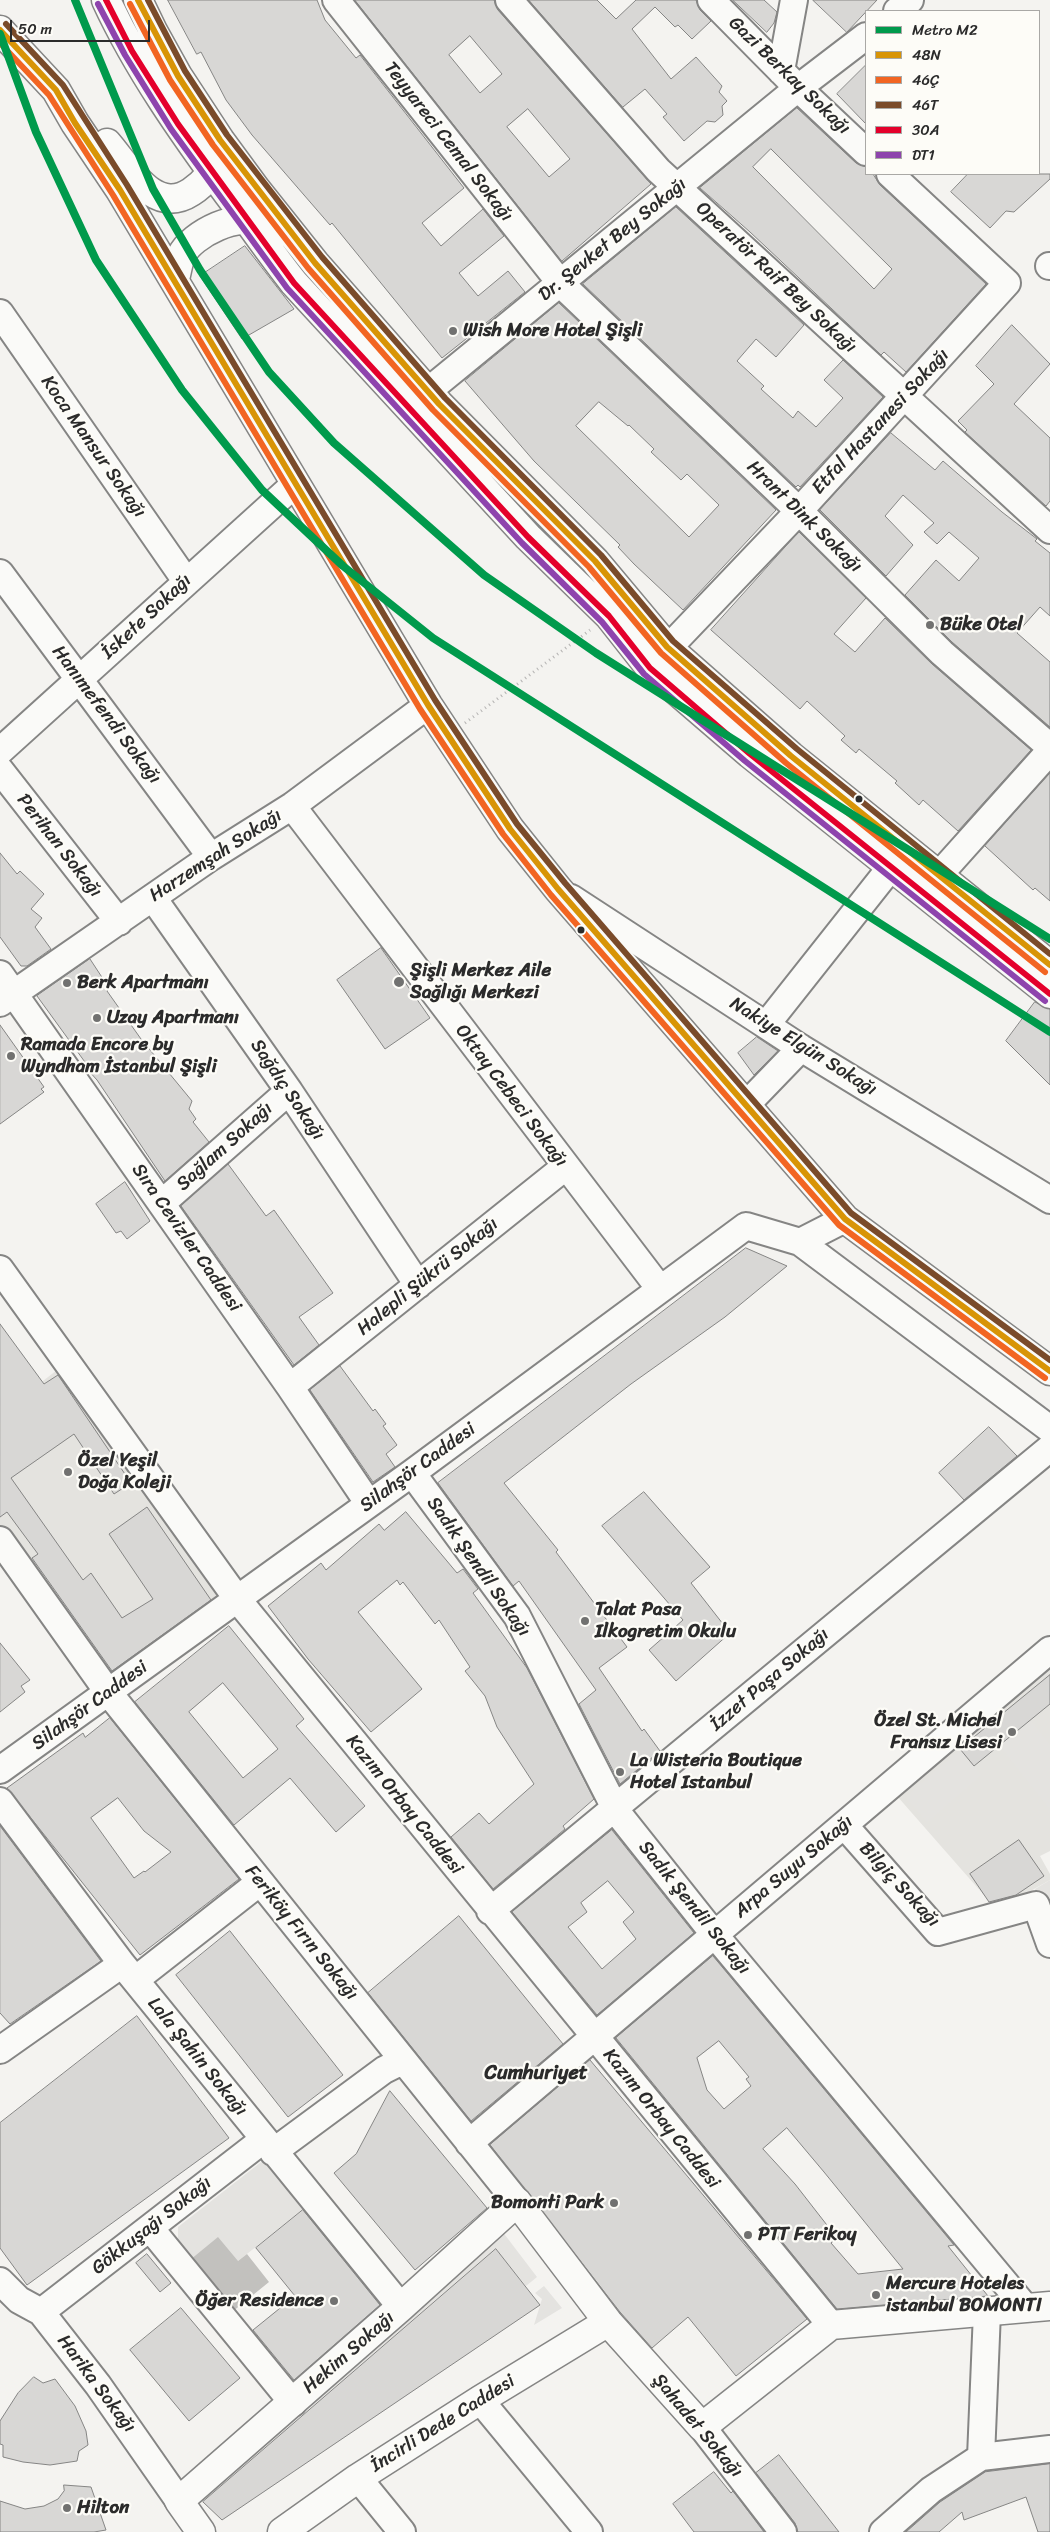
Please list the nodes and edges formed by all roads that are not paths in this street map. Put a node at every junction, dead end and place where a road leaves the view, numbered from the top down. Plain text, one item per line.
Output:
1 (106, 0) edge
2 (138, 0) edge
3 (336, 0) edge
4 (509, 0) edge
5 (711, 0) edge
6 (794, 0) edge
7 (894, 0) edge
8 (910, 0) edge
9 (881, 10) edge
10 (898, 10) edge
11 (865, 25) edge
12 (0, 30) edge
13 (865, 37) edge
14 (790, 79) junction
15 (56, 90) junction
16 (220, 140) junction
17 (865, 151) edge
18 (212, 173) junction
19 (891, 175) edge
20 (677, 187) junction
21 (246, 220) junction
22 (315, 263) junction
23 (175, 279) junction
24 (561, 284) junction
25 (0, 314) edge
26 (428, 391) junction
27 (904, 397) junction
28 (295, 484) junction
29 (799, 511) junction
30 (1050, 530) edge
31 (0, 573) edge
32 (186, 581) junction
33 (668, 648) junction
34 (650, 668) junction
35 (79, 680) junction
36 (428, 705) junction
37 (1050, 749) edge
38 (0, 751) edge
39 (0, 770) edge
40 (292, 806) junction
41 (212, 857) junction
42 (891, 867) junction
43 (938, 876) junction
44 (558, 889) junction
45 (153, 898) junction
46 (119, 922) junction
47 (1050, 965) edge
48 (5, 990) edge
49 (1050, 994) edge
50 (766, 1025) junction
51 (801, 1048) junction
52 (288, 1091) junction
53 (746, 1105) junction
54 (565, 1167) junction
55 (1050, 1200) edge
56 (162, 1204) junction
57 (845, 1219) junction
58 (800, 1242) junction
59 (0, 1269) edge
60 (418, 1286) junction
61 (660, 1289) junction
62 (1050, 1371) edge
63 (290, 1386) junction
64 (1050, 1429) edge
65 (1050, 1448) edge
66 (412, 1473) junction
67 (369, 1504) junction
68 (0, 1540) edge
69 (238, 1600) junction
70 (1050, 1650) edge
71 (108, 1692) junction
72 (0, 1770) edge
73 (0, 1802) edge
74 (615, 1808) junction
75 (844, 1825) junction
76 (260, 1882) junction
77 (490, 1911) junction
78 (714, 1934) junction
79 (1050, 1944) edge
80 (128, 1972) junction
81 (594, 2037) junction
82 (0, 2050) edge
83 (402, 2061) junction
84 (469, 2143) junction
85 (268, 2146) junction
86 (517, 2202) junction
87 (150, 2228) junction
88 (0, 2281) edge
89 (1038, 2307) edge
90 (401, 2308) junction
91 (41, 2312) junction
92 (987, 2312) junction
93 (608, 2322) junction
94 (831, 2325) junction
95 (480, 2400) junction
96 (293, 2403) junction
97 (702, 2427) junction
98 (1050, 2449) edge
99 (981, 2458) junction
100 (358, 2478) junction
101 (179, 2500) junction
102 (201, 2532) edge
103 (282, 2532) edge
104 (402, 2532) edge
105 (589, 2532) edge
106 (783, 2532) edge
107 (883, 2532) edge

1 - 18 main road
2 - 16 main road
3 - 24 street, Teyyareci Cemal Sokağı
4 - 20 street, Operatör Raif Bey Sokağı
5 - 14 street, Gazi Berkay Sokağı
6 - 14 street
7 - 9 street
8 - 10 street
11 - 14 street, Dr. Şevket Bey Sokağı
12 - 15 main road
13 - 14 street, Dr. Şevket Bey Sokağı
14 - 17 street, Gazi Berkay Sokağı
14 - 20 street, Dr. Şevket Bey Sokağı
15 - 18 main road
15 - 23 main road
16 - 18 main road
16 - 22 main road
18 - 21 main road
19 - 27 street, Etfal Hastanesi Sokağı
20 - 24 street, Dr. Şevket Bey Sokağı
20 - 27 street, Operatör Raif Bey Sokağı
21 - 22 main road
21 - 23 main road
21 - 34 main road
22 - 26 main road
23 - 28 main road
24 - 26 street, Dr. Şevket Bey Sokağı
24 - 29 street, Hrant Dink Sokağı
25 - 32 street, Koca Mansur Sokağı
26 - 33 main road
27 - 29 street, Etfal Hastanesi Sokağı
27 - 30 street, Operatör Raif Bey Sokağı
28 - 32 street, İskete Sokağı
28 - 36 main road
29 - 33 street, Etfal Hastanesi Sokağı
29 - 37 street, Hrant Dink Sokağı
31 - 35 street, Hanımefendi Sokağı
32 - 35 street, İskete Sokağı
33 - 34 street, Etfal Hastanesi Sokağı
33 - 43 main road
34 - 42 main road
35 - 38 street, İskete Sokağı
35 - 41 street, Hanımefendi Sokağı
36 - 40 street, Harzemşah Sokağı
36 - 44 main road
37 - 43 street
39 - 46 street, Perihan Sokağı
40 - 41 street, Harzemşah Sokağı
40 - 54 street, Oktay Cebeci Sokağı
41 - 45 street, Harzemşah Sokağı
42 - 49 main road
42 - 50 street
43 - 47 main road
44 - 50 street, Nakiye Elgün Sokağı
44 - 53 main road
45 - 46 street, Harzemşah Sokağı
45 - 52 street, Sağdıç Sokağı
46 - 48 street, Harzemşah Sokağı
48 - 56 street, Sıra Cevizler Caddesi
50 - 51 street, Nakiye Elgün Sokağı
51 - 53 street
51 - 55 street, Nakiye Elgün Sokağı
52 - 56 street, Sağlam Sokağı
52 - 60 street, Sağdıç Sokağı
53 - 57 main road
54 - 60 street, Halepli Şükrü Sokağı
54 - 61 street, Oktay Cebeci Sokağı
56 - 63 street, Sıra Cevizler Caddesi
57 - 58 street
57 - 62 main road
58 - 61 street, Silahşör Caddesi
58 - 64 street
59 - 69 street, Kazım Orbay Caddesi
60 - 63 street, Halepli Şükrü Sokağı
61 - 66 street, Silahşör Caddesi
63 - 67 street, Sıra Cevizler Caddesi
65 - 74 street, İzzet Paşa Sokağı
66 - 67 street, Silahşör Caddesi
66 - 74 street, Sadık Şendil Sokağı
67 - 69 street, Silahşör Caddesi
68 - 71 street, Feriköy Fırın Sokağı
69 - 71 street, Silahşör Caddesi
69 - 77 street, Kazım Orbay Caddesi
70 - 75 street, Arpa Suyu Sokağı
71 - 72 street, Silahşör Caddesi
71 - 76 street, Feriköy Fırın Sokağı
73 - 80 street, Lala Şahin Sokağı
74 - 77 street, İzzet Paşa Sokağı
74 - 78 street, Sadık Şendil Sokağı
75 - 78 street, Arpa Suyu Sokağı
75 - 79 street, Bilgiç Sokağı
76 - 80 street
76 - 83 street, Feriköy Fırın Sokağı
77 - 81 street, Kazım Orbay Caddesi
78 - 81 street, Arpa Suyu Sokağı
78 - 89 street, Sadık Şendil Sokağı
80 - 82 street
80 - 85 street, Lala Şahin Sokağı
81 - 84 street, Arpa Suyu Sokağı
81 - 94 street, Kazım Orbay Caddesi
83 - 84 street, Feriköy Fırın Sokağı
83 - 85 street, Gökkuşağı Sokağı
84 - 86 street, Feriköy Fırın Sokağı
85 - 87 street, Gökkuşağı Sokağı
85 - 90 street, Lala Şahin Sokağı
86 - 90 main road, Hekim Sokağı
86 - 93 main road, Feriköy Fırın Sokağı
87 - 91 street, Gökkuşağı Sokağı
87 - 96 street
88 - 91 street, Harika Sokağı
89 - 92 main road
90 - 96 main road, Hekim Sokağı
91 - 101 street, Harika Sokağı
92 - 94 main road
92 - 99 street
93 - 95 main road, İncirli Dede Caddesi
93 - 97 main road, Şahadet Sokağı
94 - 97 main road
95 - 100 main road, İncirli Dede Caddesi
95 - 105 street
96 - 101 main road, Hekim Sokağı
97 - 106 street, Şahadet Sokağı
98 - 99 street
99 - 107 street
100 - 103 main road, İncirli Dede Caddesi
100 - 104 street
101 - 102 main road

